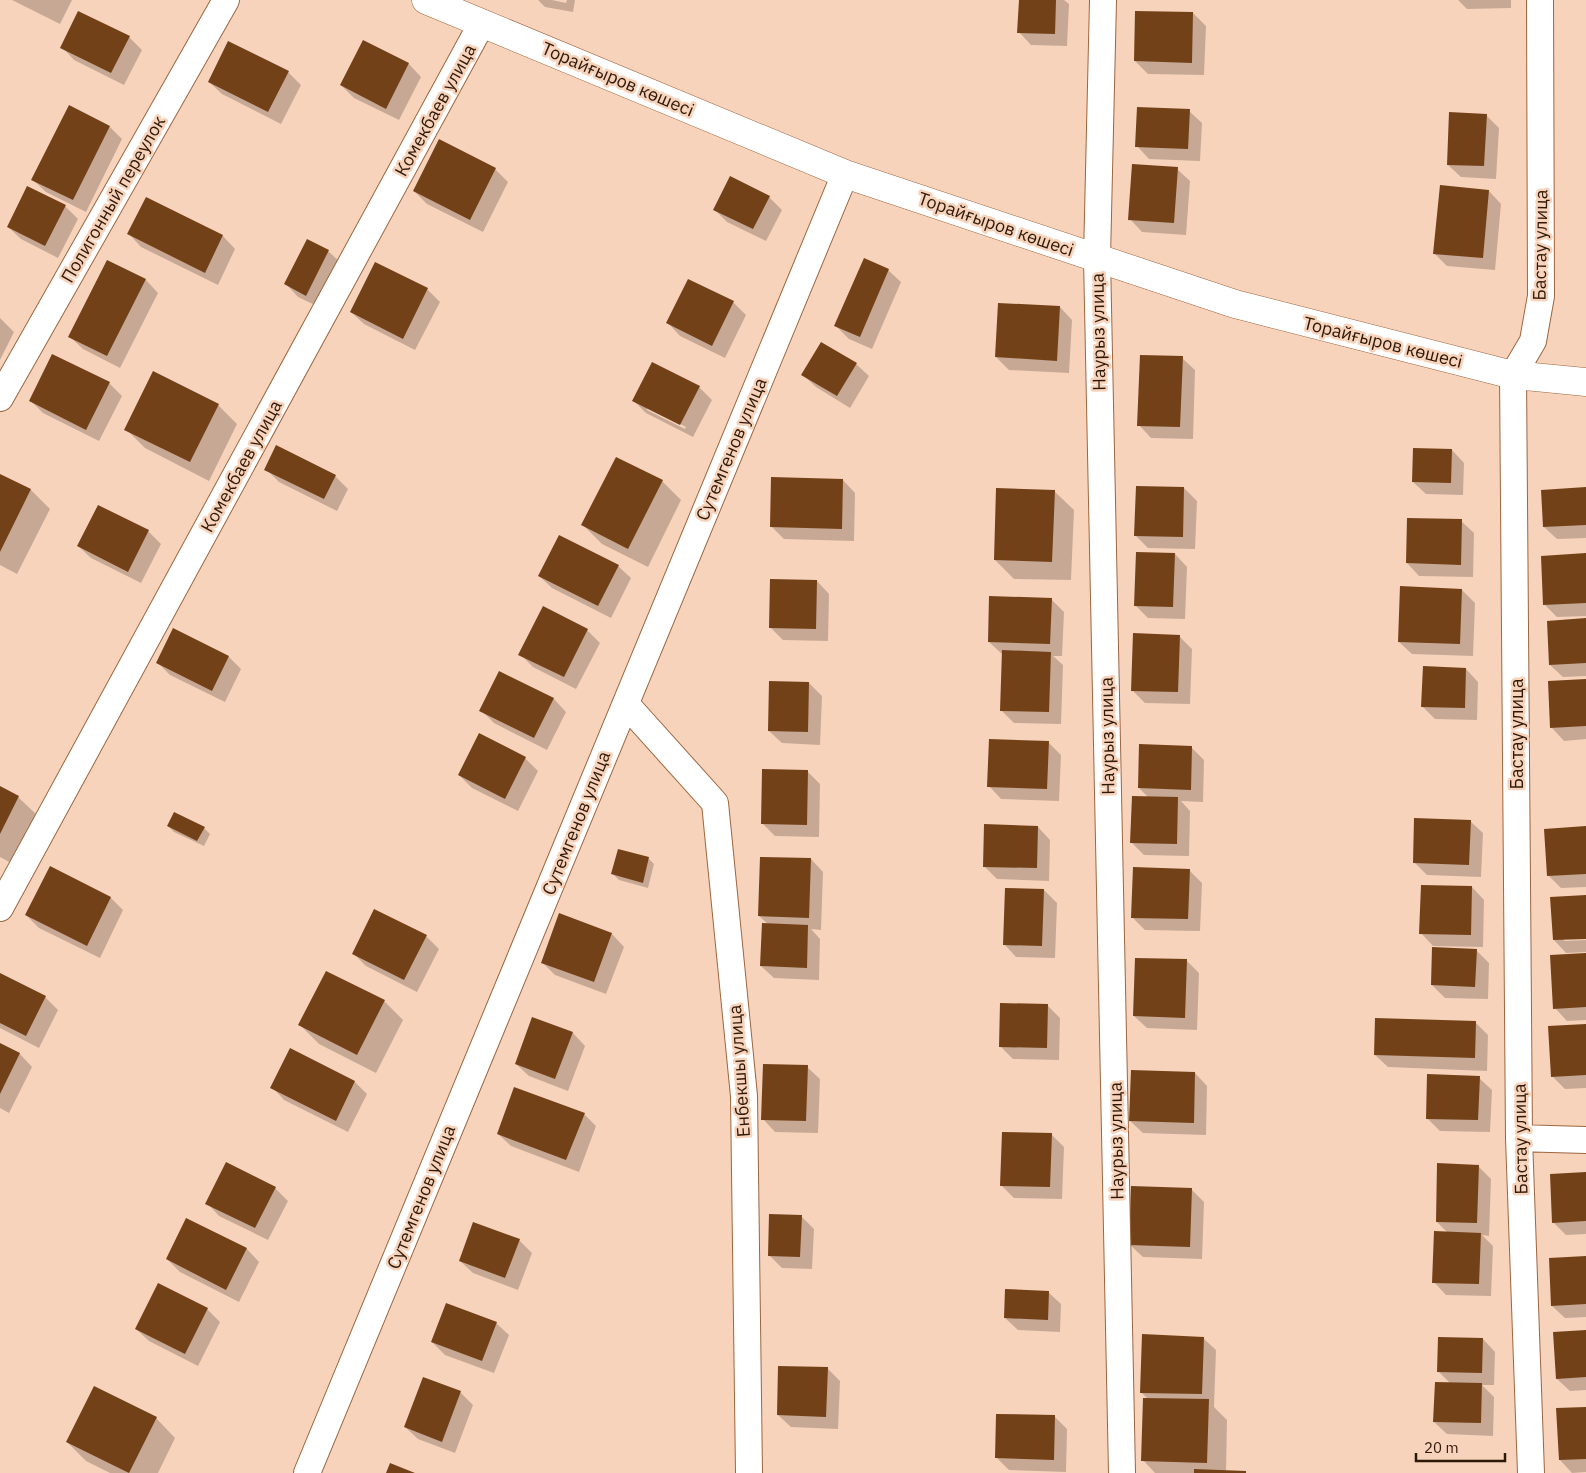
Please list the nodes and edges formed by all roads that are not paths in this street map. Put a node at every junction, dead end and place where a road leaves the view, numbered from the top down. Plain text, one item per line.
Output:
1 (226, 0) edge
2 (426, 0) edge
3 (1103, 0) edge
4 (1540, 0) edge
5 (482, 23) junction
6 (846, 174) junction
7 (1097, 258) junction
8 (1514, 375) junction
9 (1586, 382) edge
10 (0, 398) edge
11 (626, 704) junction
12 (0, 908) edge
13 (1519, 1138) junction
14 (1586, 1140) edge
15 (307, 1473) edge
16 (749, 1473) edge
17 (1122, 1473) edge
18 (1531, 1473) edge

1 - 10 street, Полигонный переулок
2 - 5 street, Торайғыров көшесі
3 - 7 street, Наурыз улица
4 - 8 street, Бастау улица
5 - 6 street, Торайғыров көшесі
5 - 12 street, Комекбаев улица
6 - 7 street, Торайғыров көшесі
6 - 11 street, Сутемгенов улица
7 - 8 street, Торайғыров көшесі
7 - 17 street, Наурыз улица
8 - 9 street, Торайғыров көшесі
8 - 13 street, Бастау улица
11 - 15 street, Сутемгенов улица
11 - 16 street, Енбекшы улица
13 - 14 street
13 - 18 street, Бастау улица

